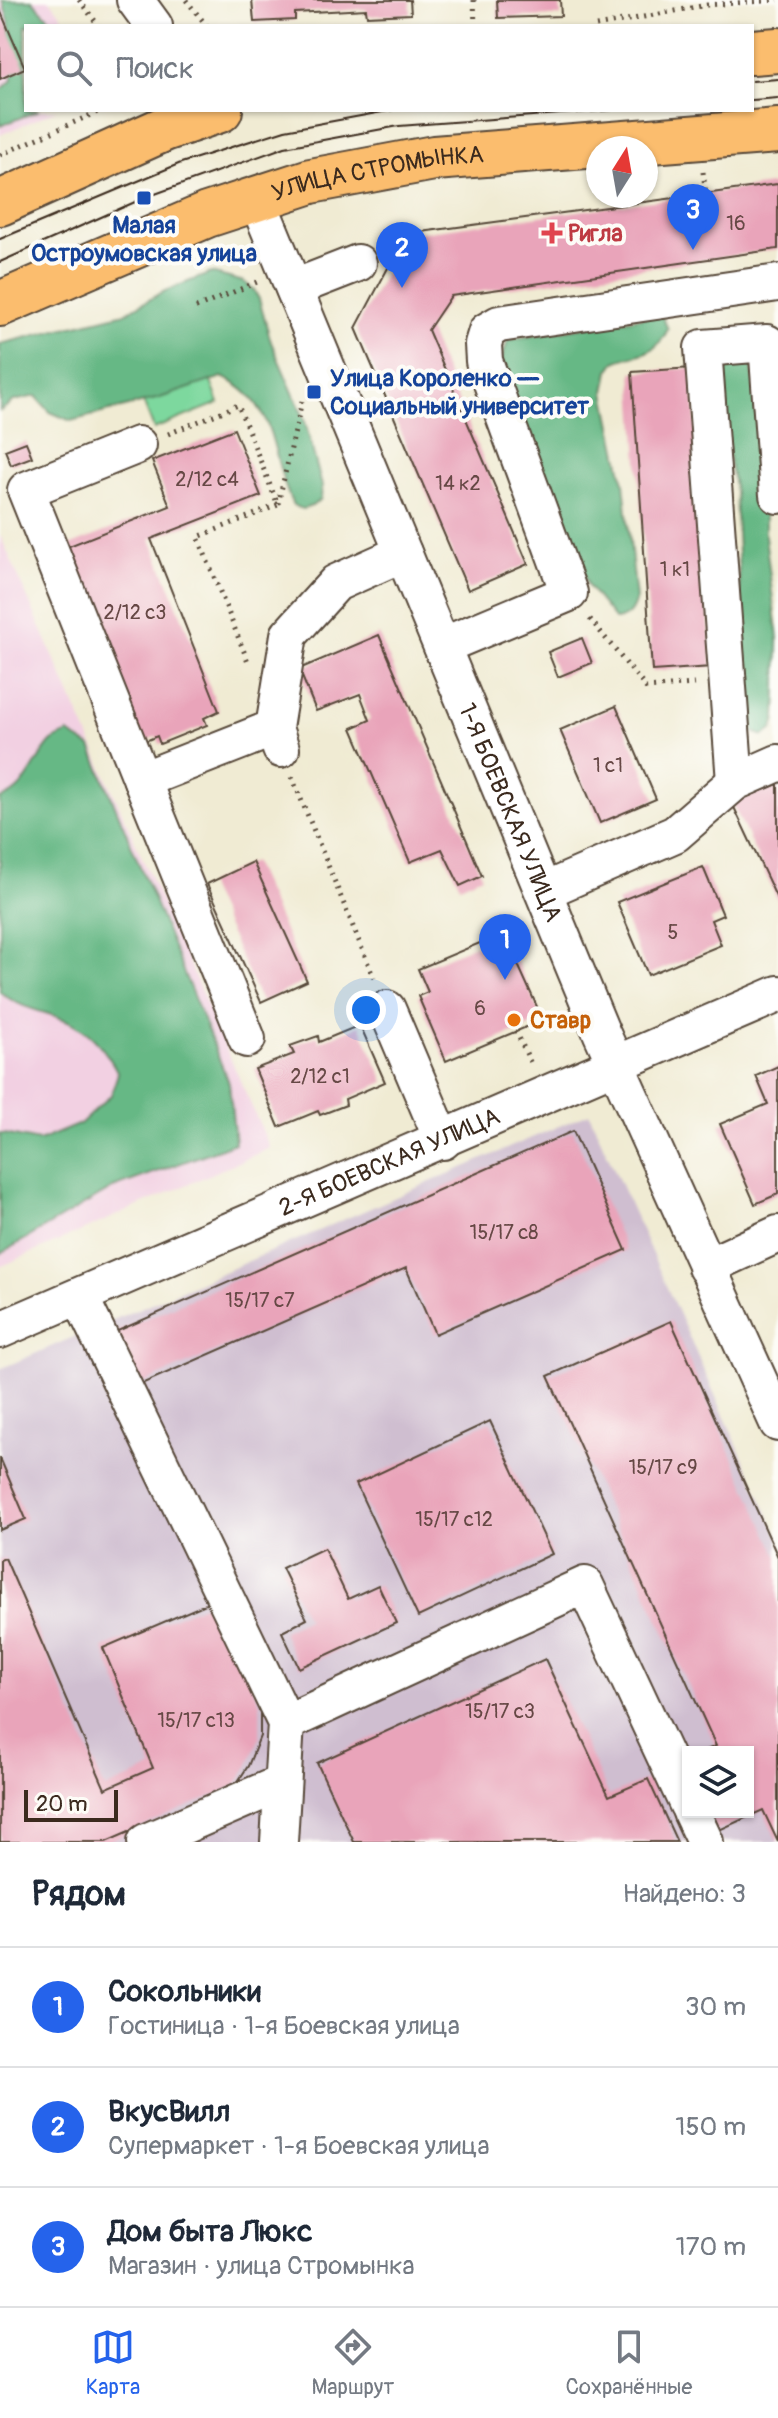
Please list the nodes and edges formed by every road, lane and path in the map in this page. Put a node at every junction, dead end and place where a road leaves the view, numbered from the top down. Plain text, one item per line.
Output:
1 (79, 0) edge
2 (135, 0) edge
3 (186, 0) edge
4 (474, 0) edge
5 (778, 0) edge
6 (97, 24) edge
7 (153, 24) edge
8 (205, 24) edge
9 (475, 24) edge
10 (607, 24) edge
11 (778, 50) edge
12 (754, 52) edge
13 (97, 112) edge
14 (211, 112) edge
15 (778, 131) edge
16 (0, 155) edge
17 (702, 163) dead end
18 (706, 194) dead end
19 (256, 197) junction
20 (0, 203) edge
21 (358, 263) dead end
22 (778, 283) edge
23 (248, 286) dead end
24 (294, 288) junction
25 (0, 304) edge
26 (196, 308) dead end
27 (305, 387) dead end
28 (138, 445) joint
29 (778, 495) edge
30 (278, 505) junction
31 (403, 553) junction
32 (569, 593) junction
33 (442, 646) junction
34 (251, 669) dead end
35 (728, 682) junction
36 (278, 739) junction
37 (778, 763) edge
38 (142, 780) junction
39 (735, 782) junction
40 (544, 891) junction
41 (778, 994) edge
42 (387, 1009) joint
43 (516, 1031) dead end
44 (247, 1039) dead end
45 (616, 1064) junction
46 (531, 1065) dead end
47 (443, 1141) junction
48 (778, 1234) edge
49 (706, 1267) junction
50 (80, 1297) junction
51 (0, 1330) edge
52 (778, 1423) edge
53 (286, 1723) junction
54 (282, 1783) junction
55 (682, 1792) edge
56 (694, 1818) edge
57 (146, 1842) edge
58 (279, 1842) edge
59 (705, 1842) edge

1 - 6 path
2 - 7 street
3 - 8 path
4 - 9 path
5 - 10 path
11 - 12 main road
13 - 16 path
14 - 20 main road
15 - 19 main road, УЛИЦА СТРОМЫНКА
17 - 18 path
19 - 24 street, 1-Я БОЕВСКАЯ УЛИЦА
19 - 25 main road, УЛИЦА СТРОМЫНКА
21 - 24 street
22 - 32 street
23 - 26 path
24 - 31 street, 1-Я БОЕВСКАЯ УЛИЦА
27 - 30 path
28 - 30 path
28 - 38 street
29 - 35 street
30 - 34 path
31 - 33 street, 1-Я БОЕВСКАЯ УЛИЦА
31 - 36 street
32 - 33 street
32 - 35 path
33 - 40 street, 1-Я БОЕВСКАЯ УЛИЦА
35 - 39 street
36 - 38 street
36 - 42 path
37 - 39 street
38 - 44 street
39 - 40 street
40 - 45 street, 1-Я БОЕВСКАЯ УЛИЦА
41 - 45 street, 2-Я БОЕВСКАЯ УЛИЦА
42 - 47 street
43 - 46 path
45 - 47 street, 2-Я БОЕВСКАЯ УЛИЦА
45 - 49 street, 1-Я БОЕВСКАЯ УЛИЦА
47 - 50 street, 2-Я БОЕВСКАЯ УЛИЦА
48 - 49 street
49 - 52 street, 1-Я БОЕВСКАЯ УЛИЦА
50 - 51 street, 2-Я БОЕВСКАЯ УЛИЦА
50 - 53 street
53 - 54 street
53 - 55 street
54 - 57 street
54 - 58 street
56 - 59 street

